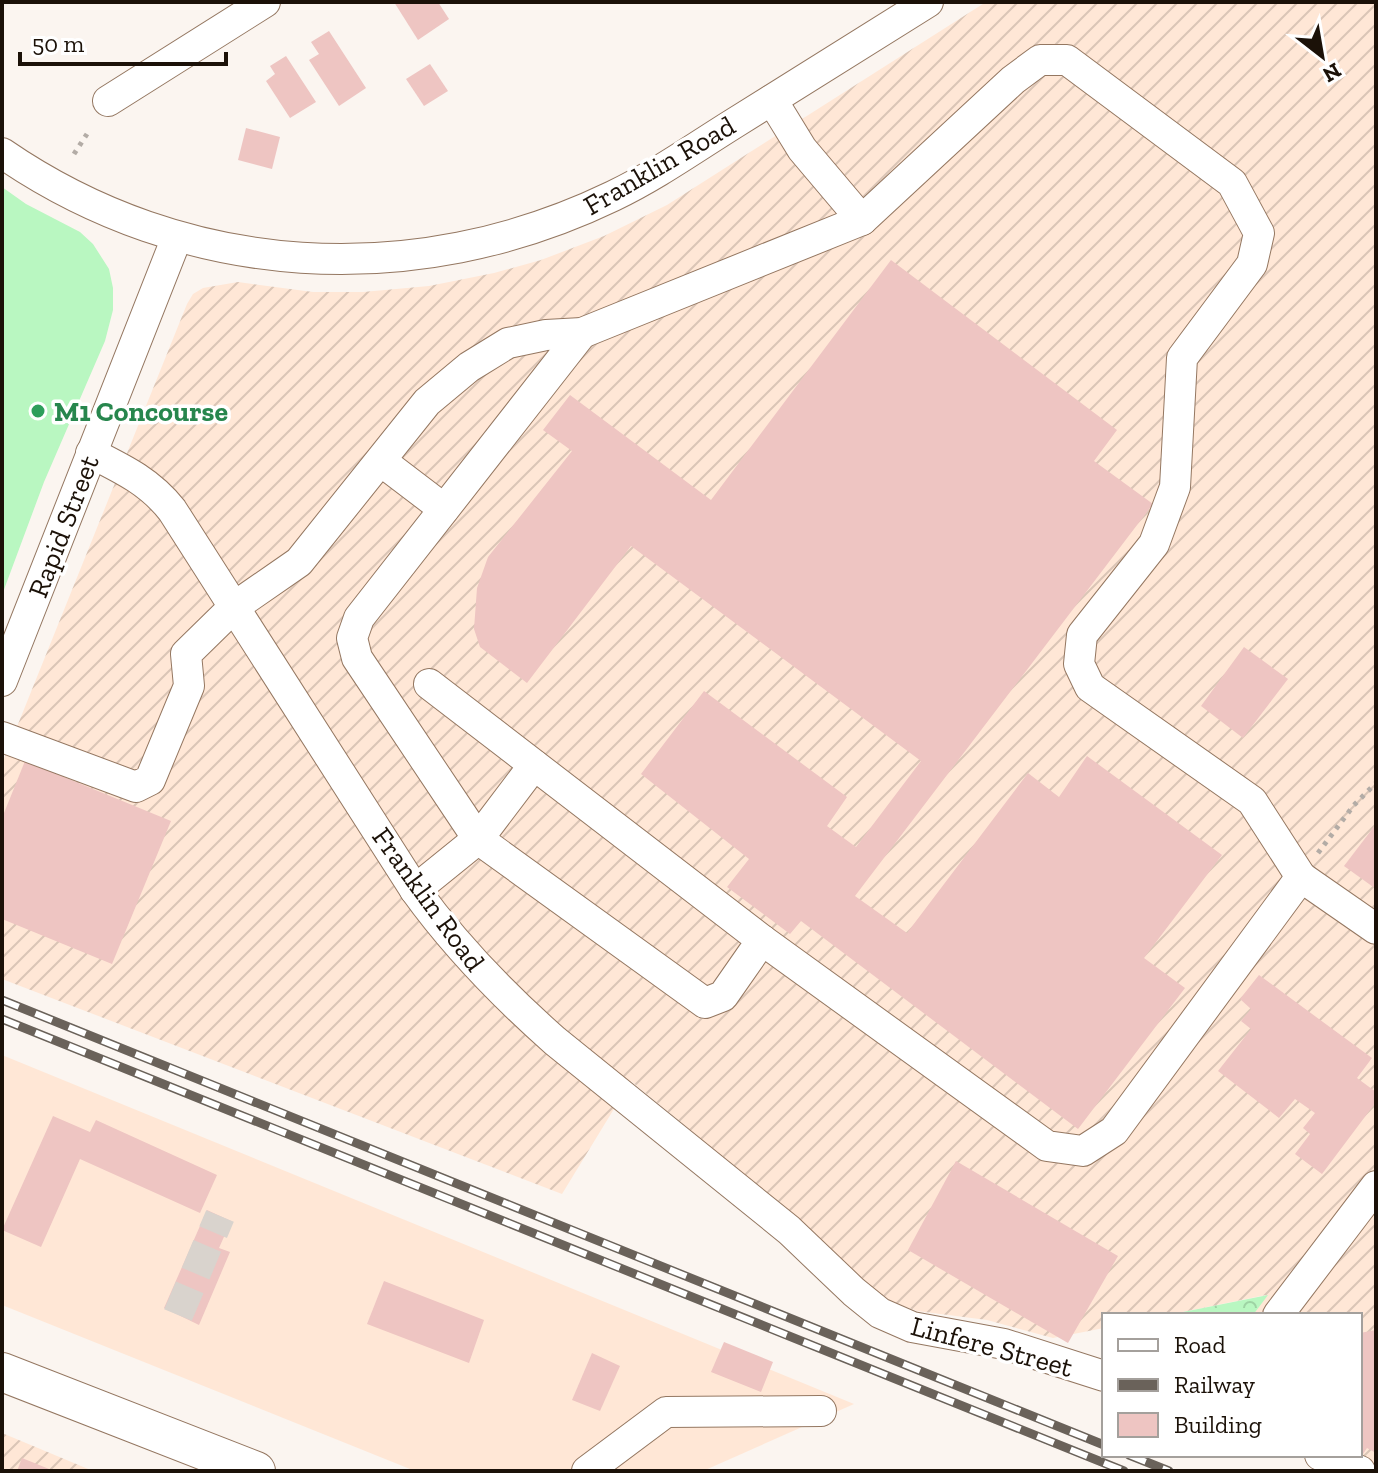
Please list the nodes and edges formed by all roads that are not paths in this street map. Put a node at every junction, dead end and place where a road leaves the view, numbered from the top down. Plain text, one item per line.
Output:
1 (265, 2) edge
2 (928, 2) edge
3 (772, 100) junction
4 (108, 101) dead end
5 (2, 153) edge
6 (862, 220) junction
7 (177, 237) junction
8 (582, 333) junction
9 (91, 453) junction
10 (381, 461) junction
11 (444, 509) junction
12 (234, 607) junction
13 (2, 681) edge
14 (429, 684) dead end
15 (2, 737) edge
16 (534, 765) junction
17 (478, 839) junction
18 (1301, 877) junction
19 (415, 890) junction
20 (1376, 929) edge
21 (762, 940) junction
22 (1376, 1186) edge
23 (880, 1313) joint
24 (1280, 1313) edge
25 (2, 1372) edge
26 (1102, 1375) edge
27 (821, 1411) dead end
28 (1325, 1457) edge
29 (256, 1471) edge
30 (587, 1471) edge
31 (1360, 1471) edge

1 - 4 street
2 - 3 street, Franklin Road
3 - 6 street
3 - 7 street, Franklin Road
5 - 7 street, Franklin Road
6 - 8 street
6 - 18 street
7 - 9 street, Rapid Street
8 - 10 street
8 - 11 street
9 - 12 street, Franklin Road
9 - 13 street, Rapid Street
10 - 11 street
10 - 12 street
11 - 17 street
12 - 15 street
12 - 19 street, Franklin Road
14 - 16 street
16 - 17 street
16 - 21 street
17 - 19 street
17 - 21 street
18 - 20 street
18 - 21 street
19 - 23 street, Franklin Road
22 - 24 street
23 - 26 street, Linfere Street
25 - 29 main road
27 - 30 street
28 - 31 street

